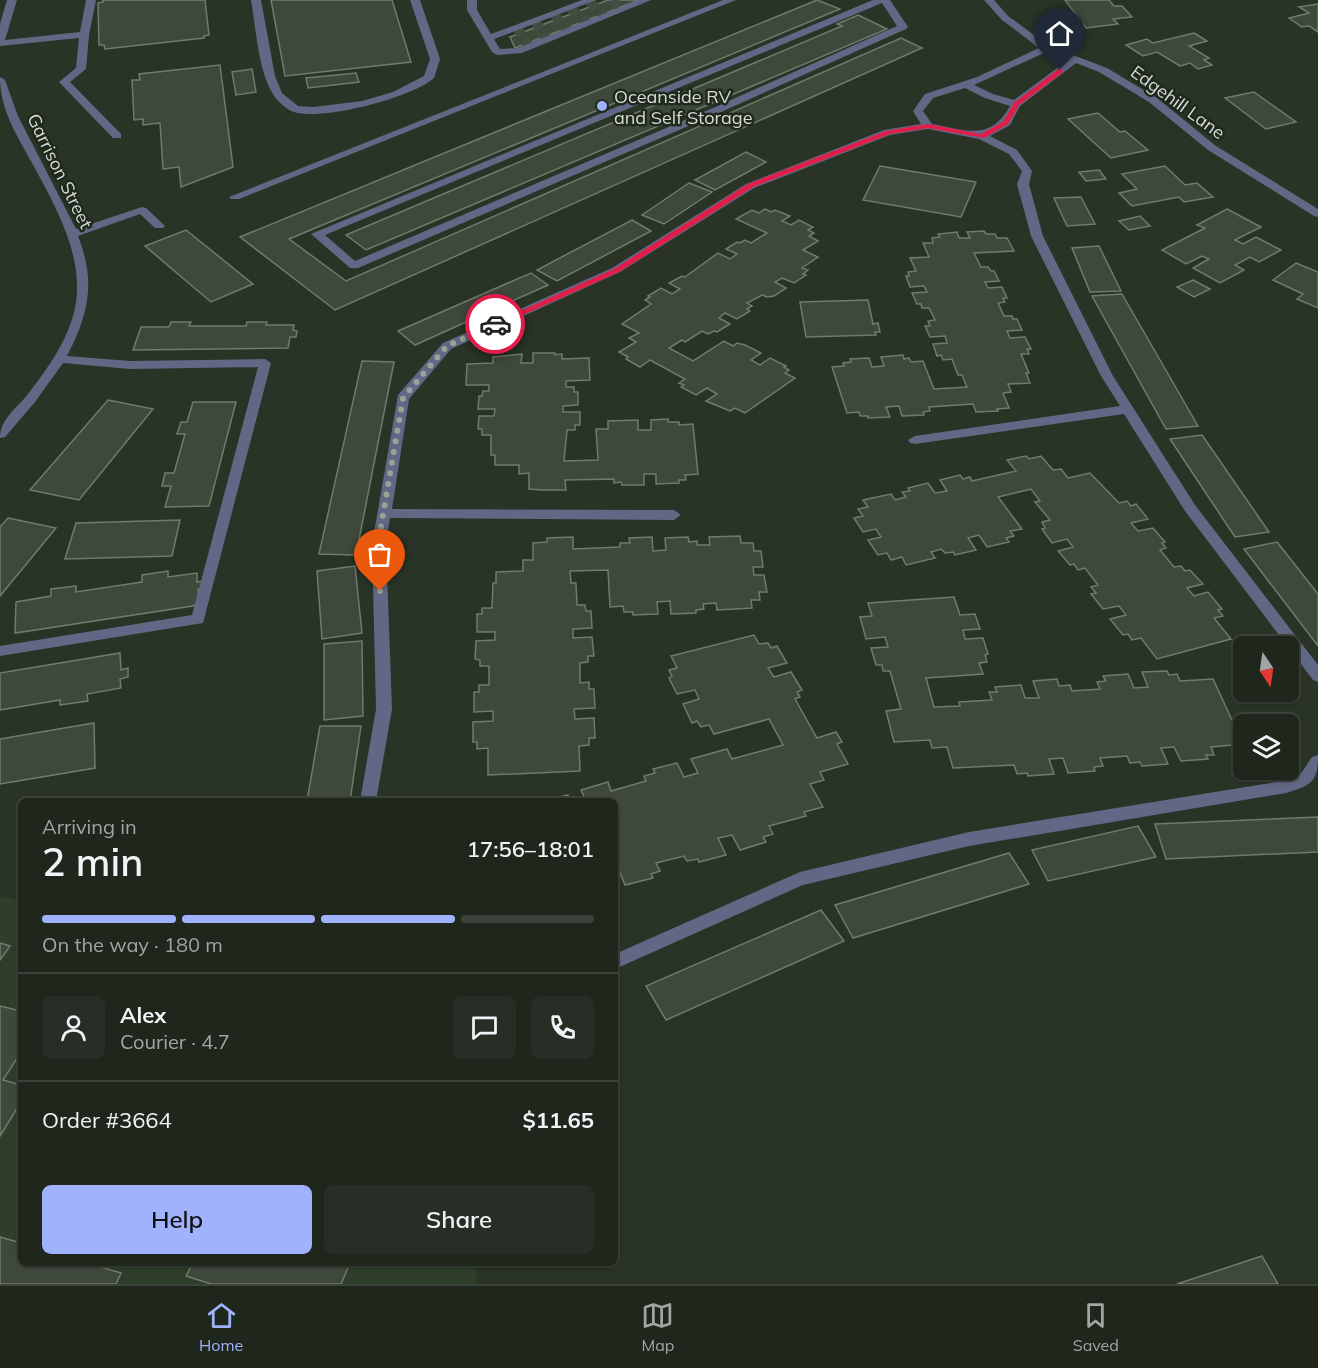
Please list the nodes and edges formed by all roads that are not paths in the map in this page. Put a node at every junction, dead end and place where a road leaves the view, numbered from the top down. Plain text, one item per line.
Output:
1 (12, 0) edge
2 (92, 0) edge
3 (256, 0) edge
4 (415, 0) edge
5 (472, 0) edge
6 (591, 0) edge
7 (646, 0) edge
8 (731, 0) edge
9 (883, 0) edge
10 (989, 0) edge
11 (3, 16) edge
12 (84, 35) junction
13 (488, 38) junction
14 (0, 42) edge
15 (1046, 48) junction
16 (1075, 59) junction
17 (0, 80) edge
18 (965, 84) junction
19 (1016, 104) junction
20 (928, 126) junction
21 (117, 136) dead end
22 (982, 136) junction
23 (235, 196) dead end
24 (1318, 214) edge
25 (159, 226) dead end
26 (73, 234) junction
27 (58, 359) junction
28 (1129, 409) junction
29 (3, 428) edge
30 (915, 440) dead end
31 (384, 513) junction
32 (674, 515) dead end
33 (0, 651) edge
34 (1318, 676) edge
35 (1318, 761) edge
36 (369, 798) edge
37 (618, 961) edge

1 - 11 street
2 - 12 street
3 - 4 street
5 - 13 street
6 - 13 street
7 - 13 street
8 - 23 street
9 - 9 street
10 - 15 street, Edgehill Lane
11 - 14 street
12 - 14 street
12 - 21 street
15 - 16 street, Edgehill Lane
15 - 18 street
16 - 19 street
16 - 24 street, Edgehill Lane
17 - 26 street, Garrison Street
18 - 19 street
18 - 20 street
19 - 22 street
20 - 22 street
20 - 31 street
22 - 28 street
25 - 26 street
26 - 27 street, Garrison Street
27 - 29 street, Garrison Street
27 - 33 street
28 - 30 street
28 - 34 street
31 - 32 street
31 - 36 street
35 - 37 street

